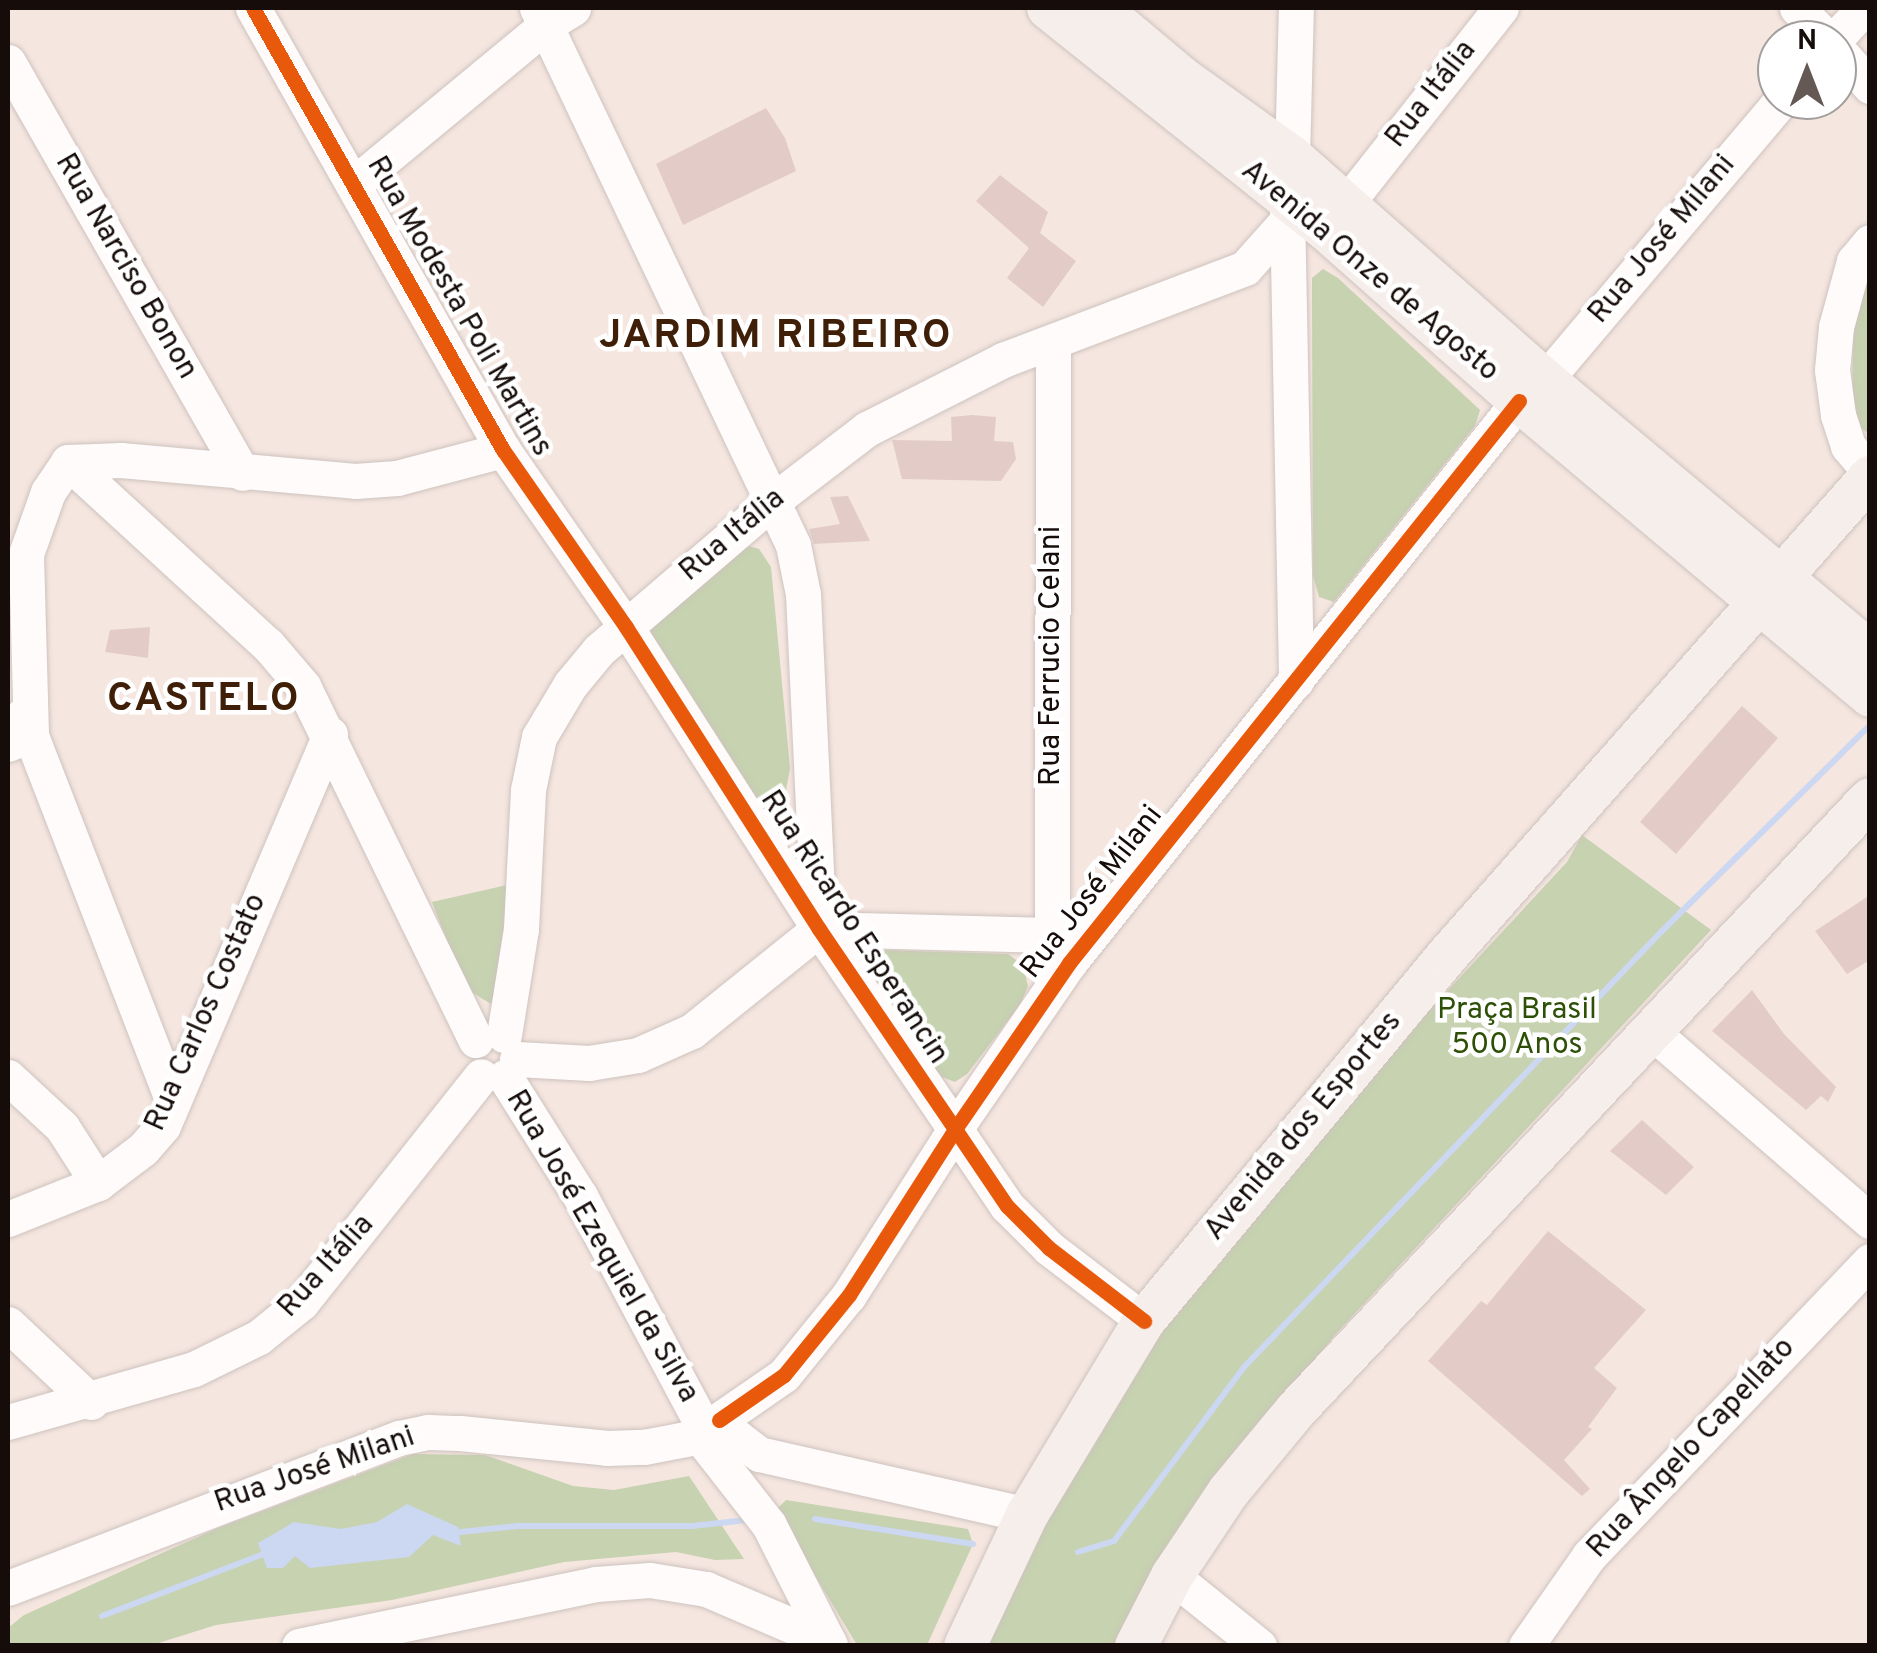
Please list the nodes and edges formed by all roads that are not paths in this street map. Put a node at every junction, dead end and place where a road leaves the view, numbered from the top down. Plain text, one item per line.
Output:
1 (253, 8) edge
2 (1048, 8) edge
3 (1099, 8) edge
4 (1296, 8) edge
5 (1500, 8) edge
6 (552, 13) edge
7 (12, 81) edge
8 (1765, 120) edge
9 (355, 183) junction
10 (1308, 202) junction
11 (1870, 242) edge
12 (1245, 268) junction
13 (1290, 274) junction
14 (1053, 344) junction
15 (1532, 390) junction
16 (504, 450) junction
17 (68, 462) junction
18 (242, 473) junction
19 (1870, 474) edge
20 (774, 500) junction
21 (1769, 590) junction
22 (626, 628) junction
23 (1870, 652) edge
24 (8, 677) edge
25 (1296, 681) junction
26 (1870, 696) edge
27 (330, 734) junction
28 (19, 739) edge
29 (1870, 799) edge
30 (813, 812) junction
31 (756, 831) junction
32 (819, 929) junction
33 (1061, 949) junction
34 (1660, 1023) junction
35 (496, 1058) junction
36 (8, 1077) edge
37 (173, 1100) junction
38 (955, 1130) junction
39 (98, 1184) junction
40 (1870, 1194) edge
41 (8, 1220) edge
42 (1870, 1220) edge
43 (1870, 1261) edge
44 (1144, 1321) junction
45 (8, 1324) edge
46 (90, 1402) junction
47 (8, 1422) edge
48 (708, 1428) junction
49 (806, 1466) junction
50 (1027, 1515) junction
51 (769, 1525) junction
52 (1172, 1576) junction
53 (8, 1588) edge
54 (829, 1643) edge
55 (299, 1646) edge
56 (965, 1646) edge
57 (1136, 1646) edge
58 (1260, 1646) edge
59 (1526, 1646) edge

1 - 9 street, Rua Modesta Poli Martins
2 - 10 main road, Avenida Onze de Agosto
3 - 10 main road, Avenida Onze de Agosto
4 - 10 street
5 - 10 street, Rua Itália
6 - 9 street
6 - 20 street
7 - 18 street, Rua Narciso Bonon
8 - 15 street, Rua José Milani
9 - 16 street, Rua Modesta Poli Martins
10 - 12 street
10 - 13 street
10 - 15 main road, Avenida Onze de Agosto
11 - 19 street
12 - 13 street
12 - 14 street, Rua Itália
13 - 25 street
14 - 20 street, Rua Itália
14 - 33 street, Rua Ferrucio Celani
15 - 21 main road, Avenida Onze de Agosto
15 - 25 street, Rua José Milani
16 - 18 street
16 - 22 street, Rua Modesta Poli Martins
17 - 18 street
17 - 27 street, Rua José Ezequiel da Silva
17 - 28 street
19 - 21 main road, Avenida dos Esportes
20 - 22 street, Rua Itália
20 - 30 street
21 - 23 main road, Avenida Onze de Agosto
21 - 26 main road, Avenida Onze de Agosto
21 - 44 main road, Avenida dos Esportes
22 - 31 street, Rua Ricardo Esperancin
22 - 35 street, Rua Itália
24 - 28 street
25 - 33 street, Rua José Milani
27 - 35 street, Rua José Ezequiel da Silva
27 - 37 street, Rua Carlos Costato
28 - 37 street
29 - 34 main road
30 - 31 street, Rua Ricardo Esperancin
30 - 32 street
31 - 32 street, Rua Ricardo Esperancin
32 - 33 street
32 - 35 street
32 - 38 street, Rua Ricardo Esperancin
33 - 38 street, Rua José Milani
34 - 40 street
34 - 42 street
34 - 52 main road
35 - 46 street, Rua Itália
35 - 48 street, Rua José Ezequiel da Silva
36 - 39 street
37 - 39 street, Rua Carlos Costato
38 - 44 street, Rua Ricardo Esperancin
38 - 48 street, Rua José Milani
39 - 41 street, Rua Carlos Costato
43 - 59 street, Rua Ângelo Capellato
44 - 50 main road, Avenida dos Esportes
45 - 46 street
46 - 47 street, Rua Itália
48 - 49 street
48 - 51 street, Rua José Ezequiel da Silva
48 - 53 street, Rua José Milani
49 - 50 street
49 - 51 street
50 - 56 main road, Avenida dos Esportes
51 - 54 street, Rua José Ezequiel da Silva
52 - 57 main road
52 - 58 street
54 - 55 street

